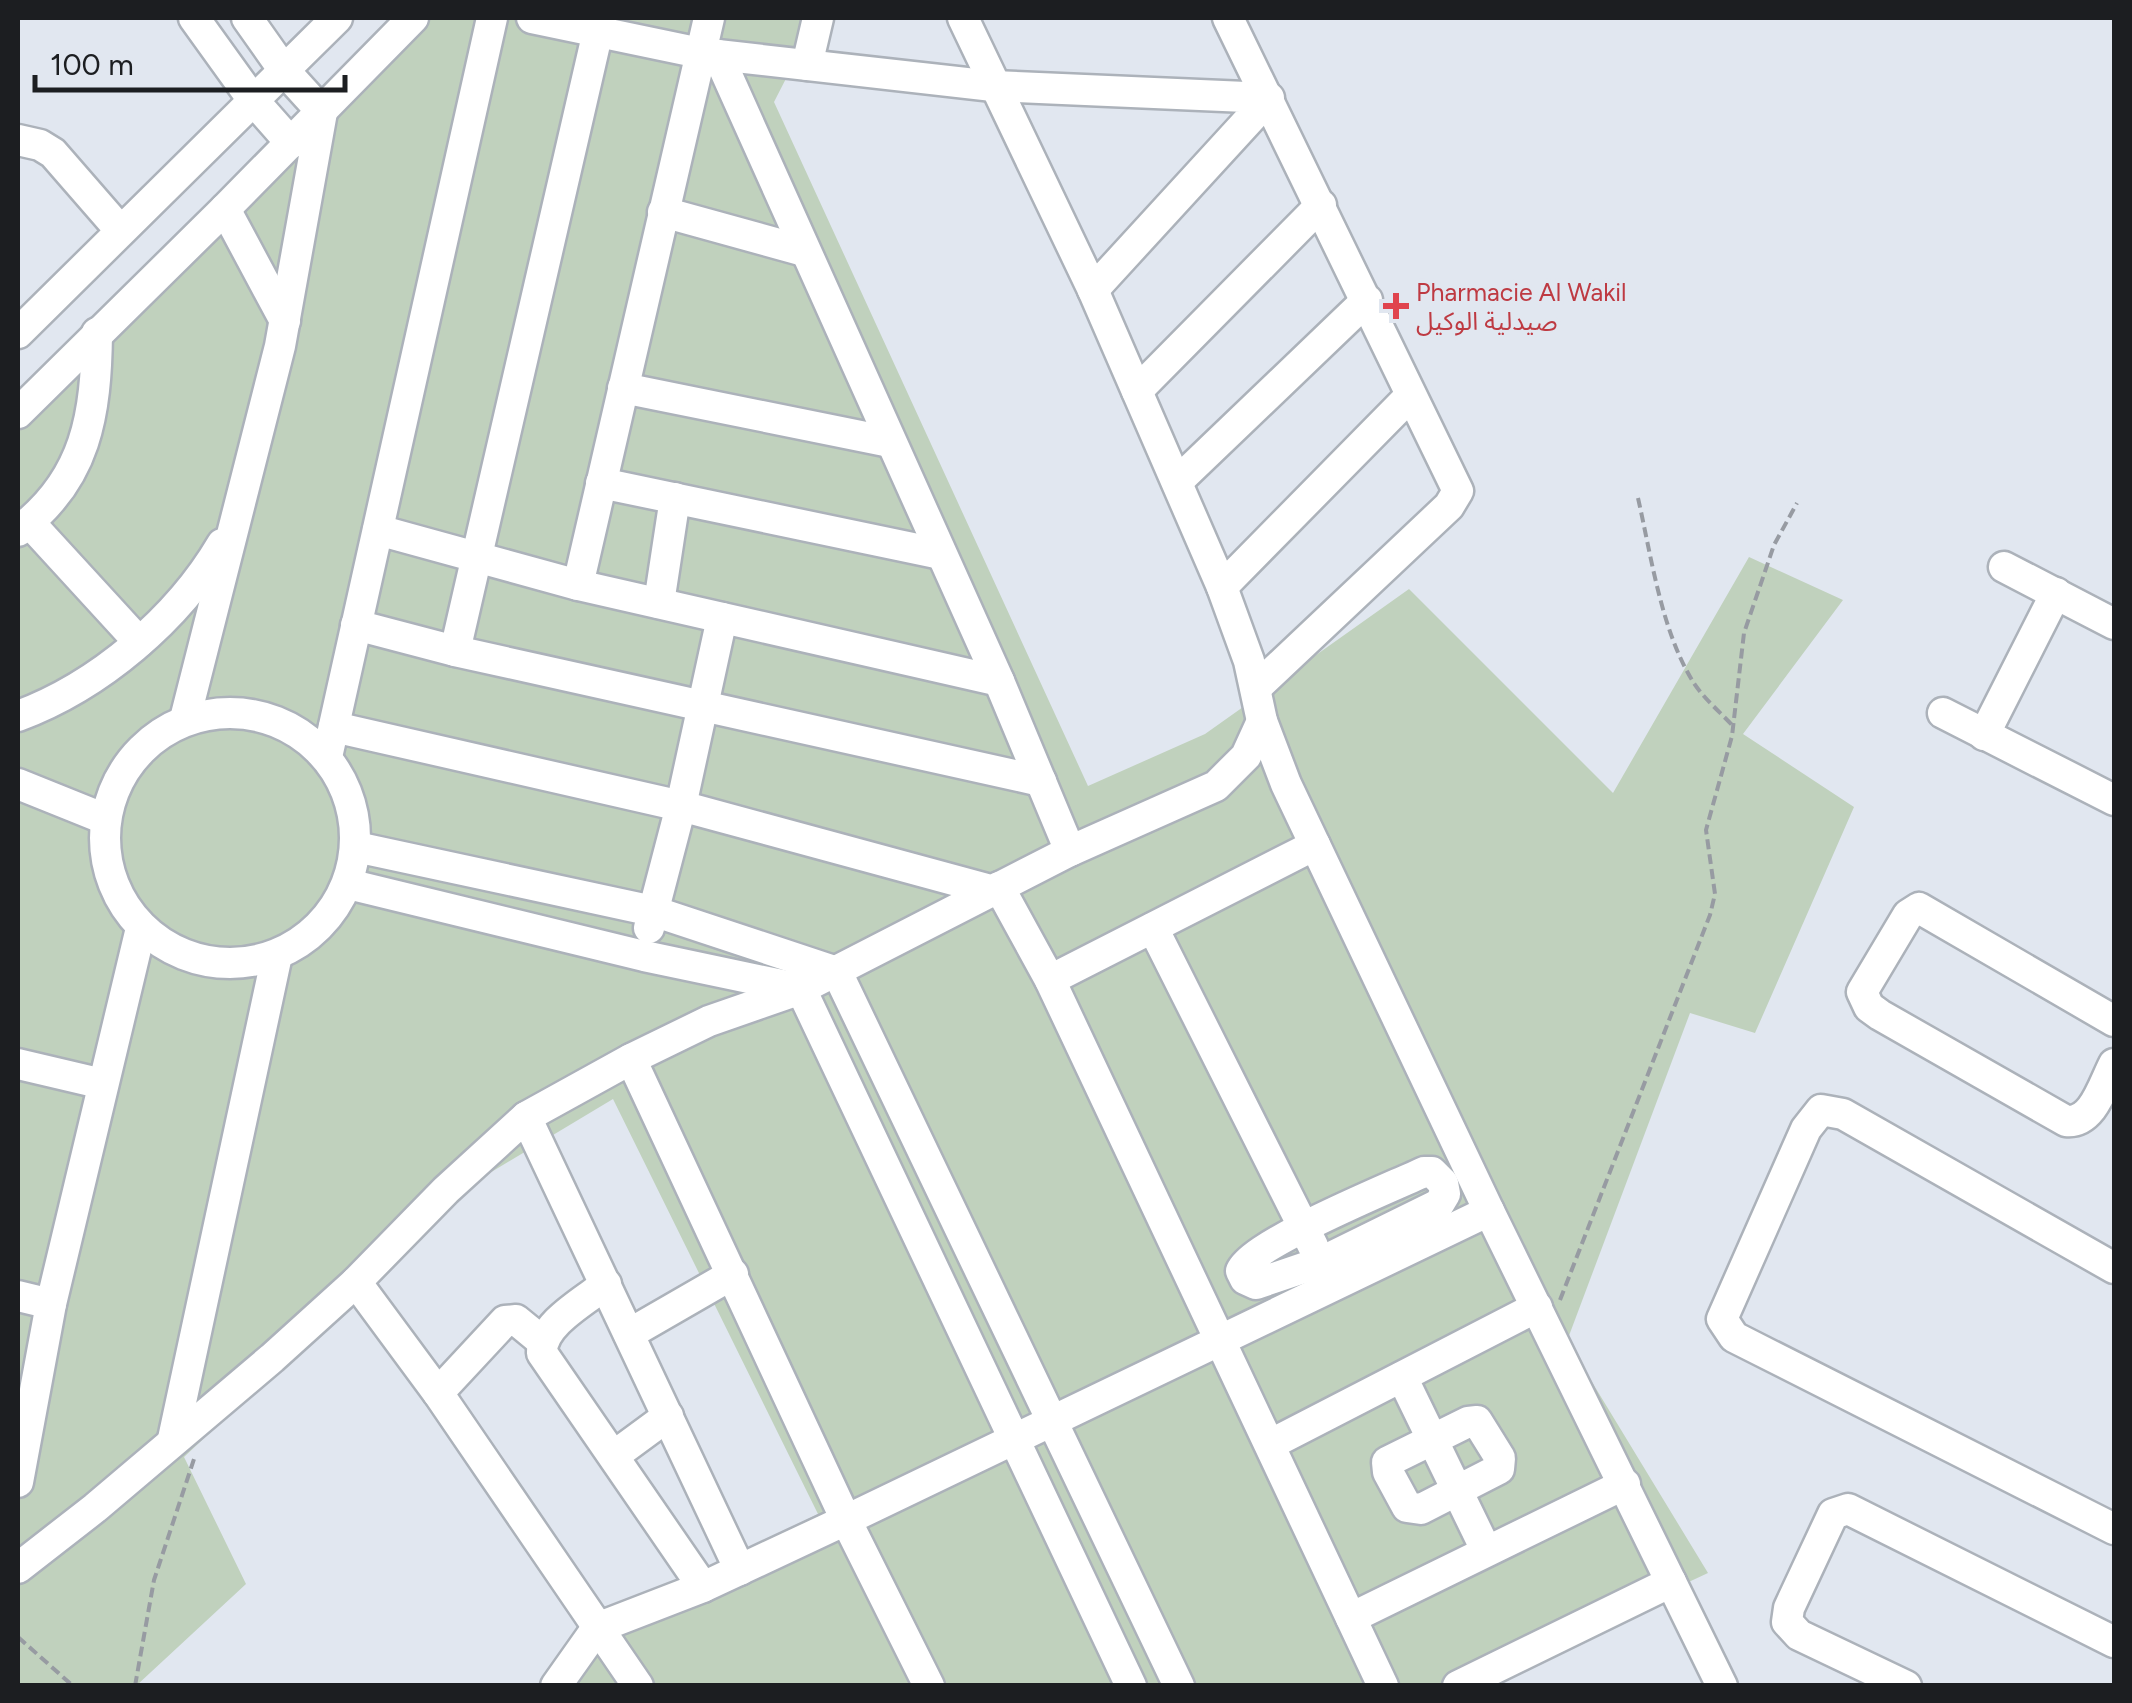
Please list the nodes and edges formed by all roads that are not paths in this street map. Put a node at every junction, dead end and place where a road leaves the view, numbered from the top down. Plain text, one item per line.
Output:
1 (194, 18) edge
2 (246, 18) edge
3 (337, 18) edge
4 (413, 18) edge
5 (492, 18) edge
6 (532, 18) edge
7 (709, 18) edge
8 (818, 18) edge
9 (964, 18) edge
10 (1228, 18) edge
11 (600, 24) edge
12 (709, 54) junction
13 (807, 65) junction
14 (282, 69) junction
15 (993, 86) junction
16 (1269, 98) junction
17 (252, 100) junction
18 (322, 112) junction
19 (18, 140) edge
20 (291, 143) junction
21 (1322, 205) junction
22 (225, 209) junction
23 (663, 212) junction
24 (120, 230) junction
25 (804, 251) junction
26 (1093, 290) junction
27 (1367, 300) junction
28 (285, 321) junction
29 (18, 333) edge
30 (97, 333) junction
31 (623, 388) junction
32 (1137, 391) junction
33 (1410, 396) junction
34 (18, 413) edge
35 (890, 442) junction
36 (1177, 482) junction
37 (601, 483) junction
38 (675, 498) junction
39 (234, 524) junction
40 (23, 526) edge
41 (378, 530) junction
42 (941, 554) junction
43 (478, 557) junction
44 (2004, 567) dead end
45 (578, 585) junction
46 (1222, 587) junction
47 (2056, 592) junction
48 (659, 604) junction
49 (722, 618) junction
50 (2114, 624) edge
51 (356, 625) junction
52 (138, 642) junction
53 (455, 651) junction
54 (998, 681) junction
55 (1256, 688) junction
56 (702, 707) junction
57 (1943, 714) dead end
58 (18, 716) edge
59 (185, 719) junction
60 (1262, 721) junction
61 (1984, 734) junction
62 (331, 742) junction
63 (1041, 780) junction
64 (18, 784) edge
65 (2114, 800) edge
66 (681, 806) junction
67 (104, 819) junction
68 (1315, 846) junction
69 (356, 847) junction
70 (1070, 850) junction
71 (348, 884) junction
72 (996, 889) junction
73 (653, 911) junction
74 (141, 928) junction
75 (1152, 928) junction
76 (277, 956) junction
77 (644, 956) junction
78 (837, 972) junction
79 (1050, 980) junction
80 (801, 989) junction
81 (2114, 1021) edge
82 (631, 1059) junction
83 (18, 1064) edge
84 (2114, 1064) edge
85 (103, 1084) junction
86 (526, 1117) junction
87 (1489, 1211) junction
88 (1304, 1228) junction
89 (2114, 1268) edge
90 (1327, 1273) junction
91 (733, 1274) junction
92 (356, 1282) junction
93 (606, 1284) junction
94 (18, 1296) edge
95 (51, 1304) junction
96 (1543, 1317) junction
97 (629, 1334) junction
98 (1222, 1338) junction
99 (542, 1342) junction
100 (1402, 1376) junction
101 (438, 1393) junction
102 (668, 1416) junction
103 (1050, 1420) junction
104 (1432, 1440) junction
105 (1013, 1441) junction
106 (186, 1443) junction
107 (1271, 1444) junction
108 (615, 1455) junction
109 (18, 1482) edge
110 (1625, 1484) junction
111 (1458, 1492) junction
112 (846, 1520) junction
113 (2114, 1530) edge
114 (1486, 1550) junction
115 (18, 1568) edge
116 (740, 1570) junction
117 (1671, 1582) junction
118 (703, 1587) junction
119 (1351, 1618) junction
120 (597, 1628) junction
121 (2114, 1642) edge
122 (631, 1682) edge
123 (556, 1686) edge
124 (929, 1686) edge
125 (1132, 1686) edge
126 (1179, 1686) edge
127 (1384, 1686) edge
128 (1458, 1686) edge
129 (1722, 1686) edge
130 (1906, 1686) edge

1 - 17 street
2 - 14 street
3 - 14 street
4 - 18 street
5 - 41 street
6 - 11 street
7 - 12 street
8 - 13 street
9 - 15 street
10 - 16 street
11 - 12 street
11 - 43 street
12 - 13 street
12 - 23 street
12 - 25 street
13 - 15 street
14 - 17 street
14 - 18 street
15 - 16 street
15 - 26 street
16 - 21 street
16 - 26 street
17 - 20 street
17 - 24 street
18 - 20 street
18 - 28 street
19 - 24 street
20 - 22 street
21 - 27 street
21 - 32 street
22 - 28 street
22 - 30 street
23 - 25 street
23 - 31 street
24 - 29 street
25 - 35 street
26 - 32 street
27 - 33 street
27 - 36 street
28 - 39 street
30 - 34 street
30 - 40 street
31 - 35 street
31 - 37 street
32 - 36 street
33 - 46 street
33 - 55 street
35 - 42 street
36 - 46 street
37 - 38 street
37 - 45 street
38 - 42 street
38 - 48 street
39 - 52 street
39 - 59 street
40 - 52 street
41 - 43 street
41 - 51 street
42 - 54 street
43 - 45 street
43 - 53 street
44 - 47 street
45 - 48 street
46 - 55 street
47 - 50 street
47 - 61 street
48 - 49 street
49 - 54 street
49 - 56 street
51 - 53 street
51 - 62 street
52 - 58 street
53 - 56 street
54 - 63 street
55 - 60 street
56 - 63 street
56 - 66 street
57 - 61 street
59 - 62 street
59 - 67 street
60 - 68 street
60 - 70 street
61 - 65 street
62 - 66 street
62 - 69 street
63 - 70 street
64 - 67 street
66 - 72 street
66 - 73 street
67 - 74 street
68 - 75 street
68 - 87 street
69 - 71 street
69 - 73 street
70 - 72 street
71 - 76 street
71 - 77 street
72 - 78 street
72 - 79 street
73 - 77 street
73 - 78 street
74 - 76 street
74 - 85 street
75 - 79 street
75 - 88 street
76 - 106 street
77 - 80 street
78 - 80 street
78 - 103 street
79 - 98 street
80 - 82 street
80 - 105 street
81 - 84 street
82 - 86 street
82 - 91 street
83 - 85 street
85 - 95 street
86 - 92 street
86 - 93 street
87 - 90 street
87 - 96 street
88 - 90 street
88 - 90 street
88 - 90 street
89 - 113 street
90 - 98 street
91 - 97 street
91 - 112 street
92 - 101 street
92 - 106 street
93 - 97 street
93 - 99 street
94 - 95 street
95 - 109 street
96 - 100 street
96 - 110 street
97 - 102 street
98 - 103 street
98 - 107 street
99 - 101 street
99 - 108 street
100 - 104 street
100 - 107 street
101 - 120 street
102 - 108 street
102 - 116 street
103 - 105 street
103 - 126 street
104 - 111 street
104 - 111 street
104 - 111 street
105 - 112 street
105 - 125 street
106 - 115 street
107 - 119 street
108 - 118 street
110 - 114 street
110 - 117 street
111 - 114 street
112 - 116 street
112 - 124 street
114 - 119 street
116 - 118 street
117 - 128 street
117 - 129 street
118 - 120 street
119 - 127 street
120 - 122 street
120 - 123 street
121 - 130 street

